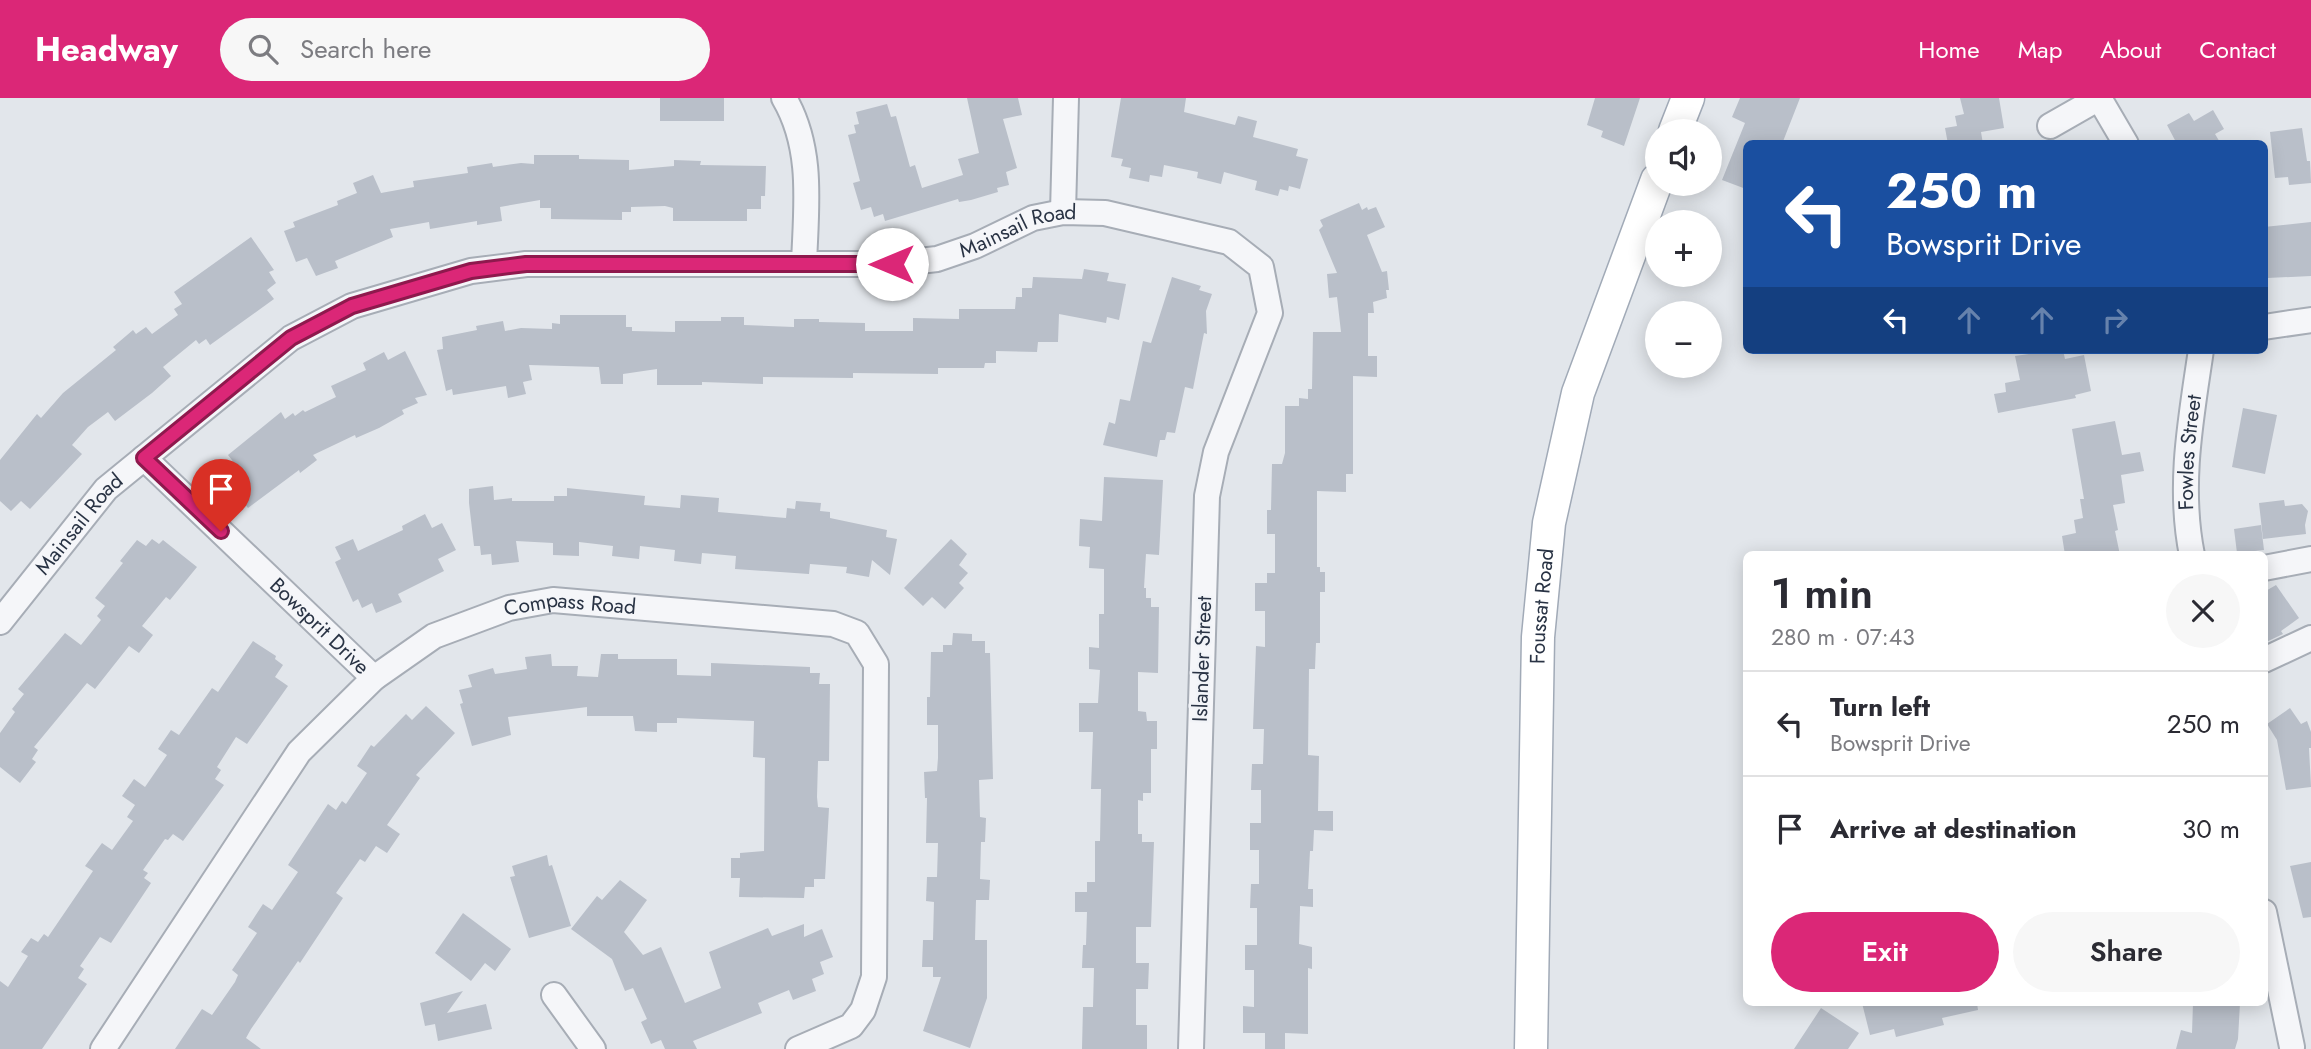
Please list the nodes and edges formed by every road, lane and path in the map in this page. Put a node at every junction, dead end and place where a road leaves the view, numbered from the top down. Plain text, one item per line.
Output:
1 (784, 98) edge
2 (1066, 98) edge
3 (1688, 98) edge
4 (2099, 98) edge
5 (1680, 119) edge
6 (2050, 126) dead end
7 (2124, 140) edge
8 (1651, 196) edge
9 (1063, 212) junction
10 (804, 264) junction
11 (1265, 281) joint
12 (2311, 320) edge
13 (2268, 326) edge
14 (2200, 354) edge
15 (144, 458) junction
16 (2191, 551) edge
17 (2311, 559) edge
18 (2268, 567) edge
19 (0, 622) edge
20 (2311, 638) edge
21 (2268, 658) edge
22 (374, 678) junction
23 (2268, 927) edge
24 (554, 995) dead end
25 (2298, 1043) edge
26 (103, 1049) edge
27 (593, 1049) edge
28 (798, 1049) edge
29 (1191, 1049) edge
30 (1531, 1049) edge

1 - 10 street
2 - 9 street
3 - 5 main road
4 - 6 street
4 - 7 street
8 - 30 main road, Foussat Road
9 - 10 street, Mainsail Road
9 - 11 street, Mainsail Road
10 - 15 street, Mainsail Road
11 - 29 street, Islander Street
12 - 13 street
14 - 16 street, Fowles Street
15 - 19 street, Mainsail Road
15 - 22 street, Bowsprit Drive
17 - 18 street
20 - 21 street
22 - 26 street, Compass Road
22 - 28 street, Compass Road
23 - 25 street
24 - 27 street

